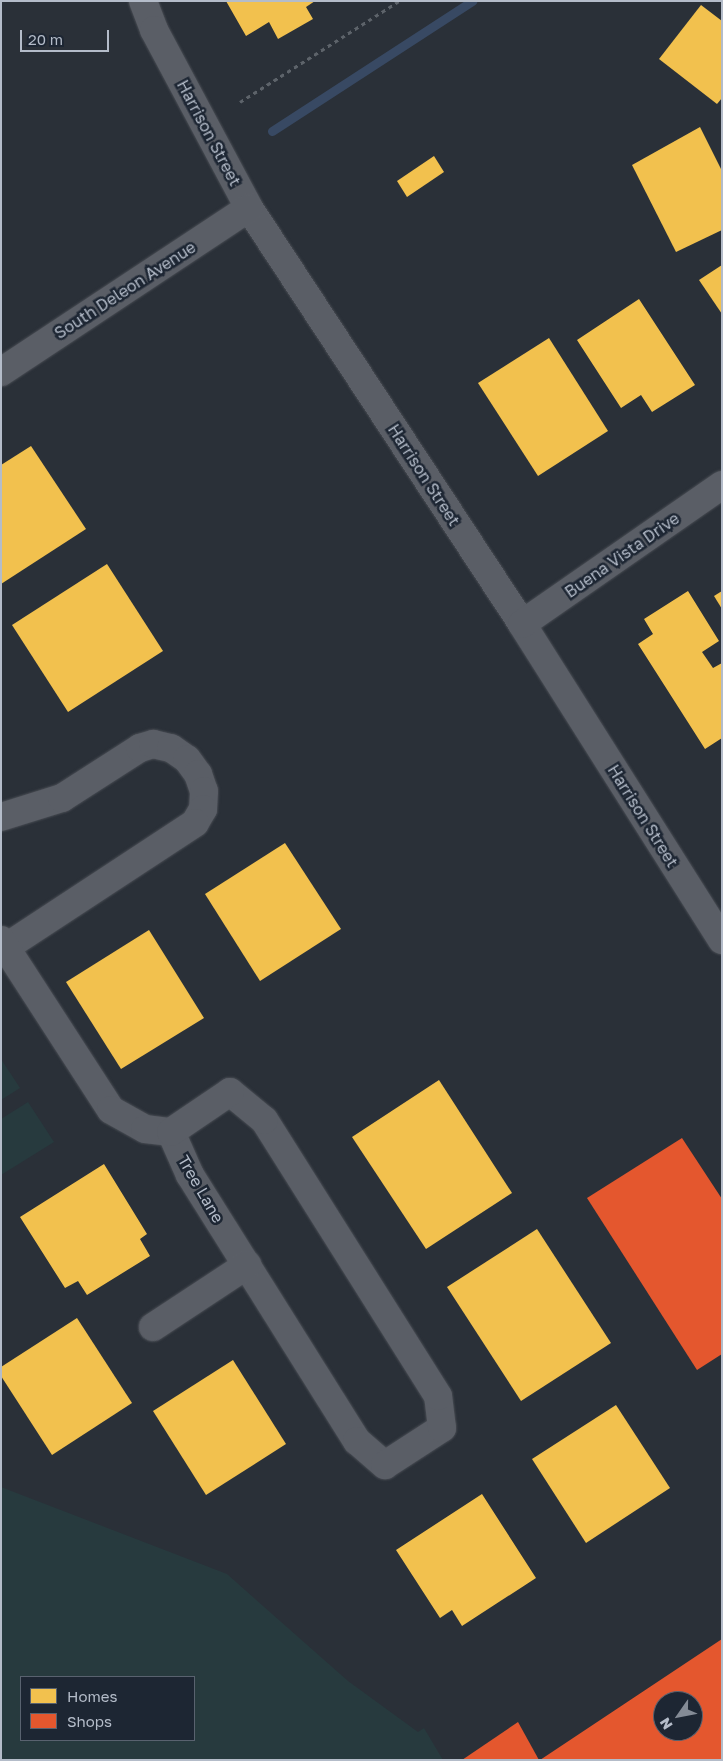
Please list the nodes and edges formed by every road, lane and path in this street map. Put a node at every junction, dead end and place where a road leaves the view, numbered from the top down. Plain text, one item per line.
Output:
1 (143, 1) edge
2 (399, 1) edge
3 (240, 102) dead end
4 (249, 208) junction
5 (1, 372) edge
6 (722, 485) edge
7 (522, 624) junction
8 (1, 817) edge
9 (722, 940) edge
10 (3, 944) edge
11 (171, 1132) junction
12 (247, 1265) junction
13 (153, 1327) dead end

1 - 4 street, Harrison Street
2 - 3 path
4 - 5 street, South Deleon Avenue
4 - 7 street, Harrison Street
6 - 7 street, Buena Vista Drive
7 - 9 street, Harrison Street
8 - 10 street
10 - 11 street
11 - 12 street, Tree Lane
11 - 12 street, Tree Lane
12 - 13 street

